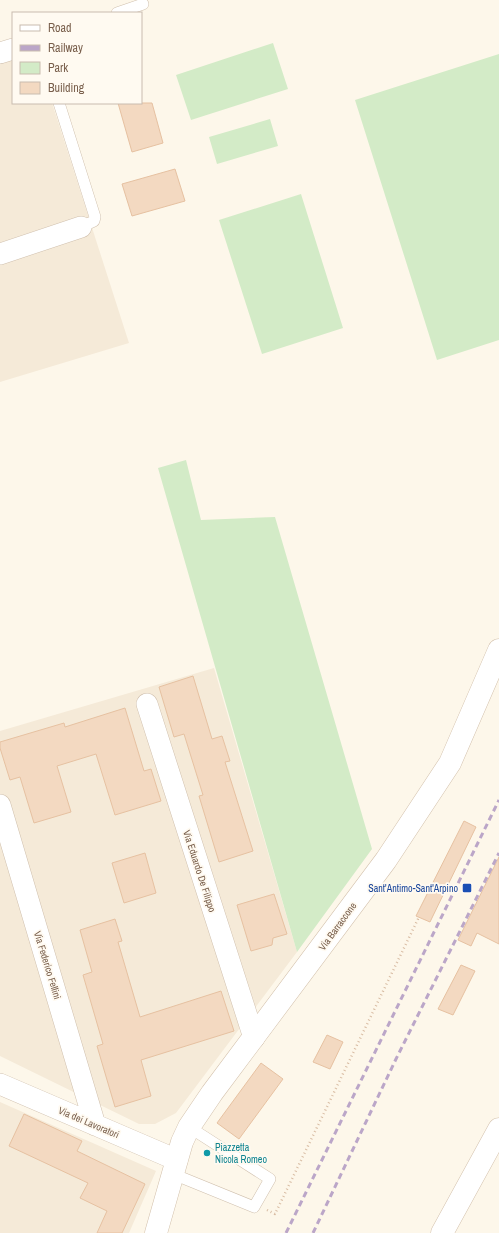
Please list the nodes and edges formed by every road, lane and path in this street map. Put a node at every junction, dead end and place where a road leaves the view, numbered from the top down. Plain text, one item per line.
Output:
1 (143, 4) dead end
2 (120, 12) edge
3 (12, 49) edge
4 (0, 53) edge
5 (59, 104) edge
6 (81, 227) joint
7 (0, 254) edge
8 (499, 650) edge
9 (148, 704) dead end
10 (0, 805) edge
11 (419, 917) dead end
12 (254, 1038) junction
13 (0, 1084) edge
14 (95, 1125) junction
15 (189, 1127) junction
16 (499, 1129) edge
17 (175, 1167) junction
18 (256, 1204) junction
19 (156, 1233) edge
20 (442, 1233) edge

1 - 2 lane
3 - 4 street
5 - 6 lane
6 - 7 street
8 - 12 street, Via Barraccone
9 - 12 street, Via Eduardo De Filippo
10 - 14 street, Via Federico Fellini
11 - 18 path
12 - 15 street, Via Barraccone
13 - 14 street, Via dei Lavoratori
14 - 17 street, Via dei Lavoratori
15 - 17 street, Via Barraccone
15 - 18 lane
16 - 20 street
17 - 18 lane
17 - 19 street, Via Barraccone

